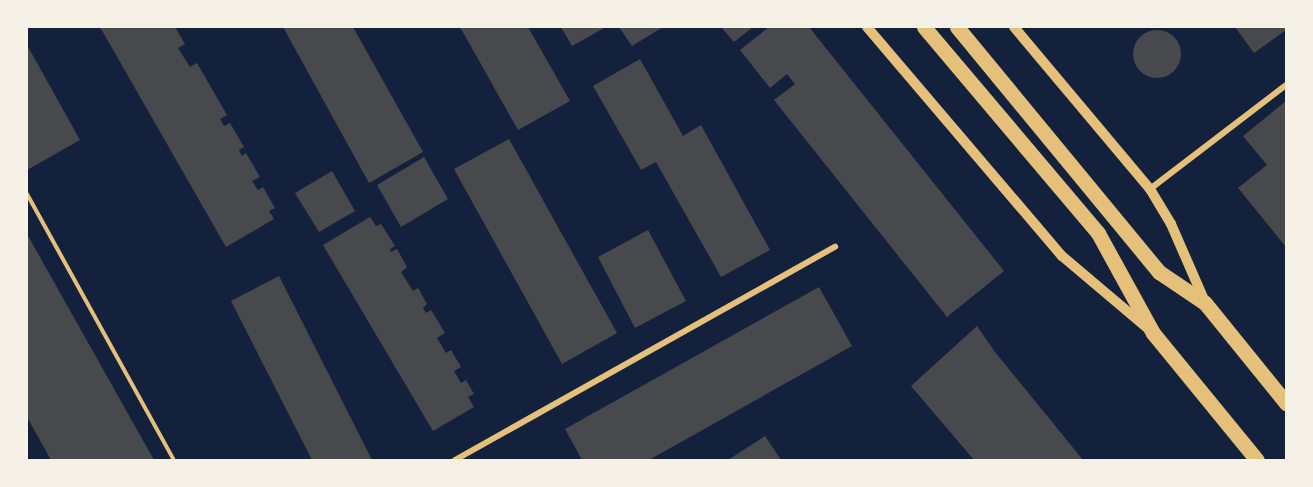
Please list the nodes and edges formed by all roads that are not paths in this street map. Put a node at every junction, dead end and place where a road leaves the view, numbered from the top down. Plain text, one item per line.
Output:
1 (867, 27) edge
2 (924, 27) edge
3 (957, 27) edge
4 (1014, 27) edge
5 (1286, 85) edge
6 (1150, 189) junction
7 (835, 247) dead end
8 (1205, 303) junction
9 (1153, 333) junction
10 (1286, 404) edge
11 (455, 460) edge
12 (1257, 460) edge

1 - 9 street
2 - 9 main road
3 - 8 main road
4 - 6 street
5 - 6 street
6 - 8 street
7 - 11 street
8 - 10 main road
9 - 12 main road

